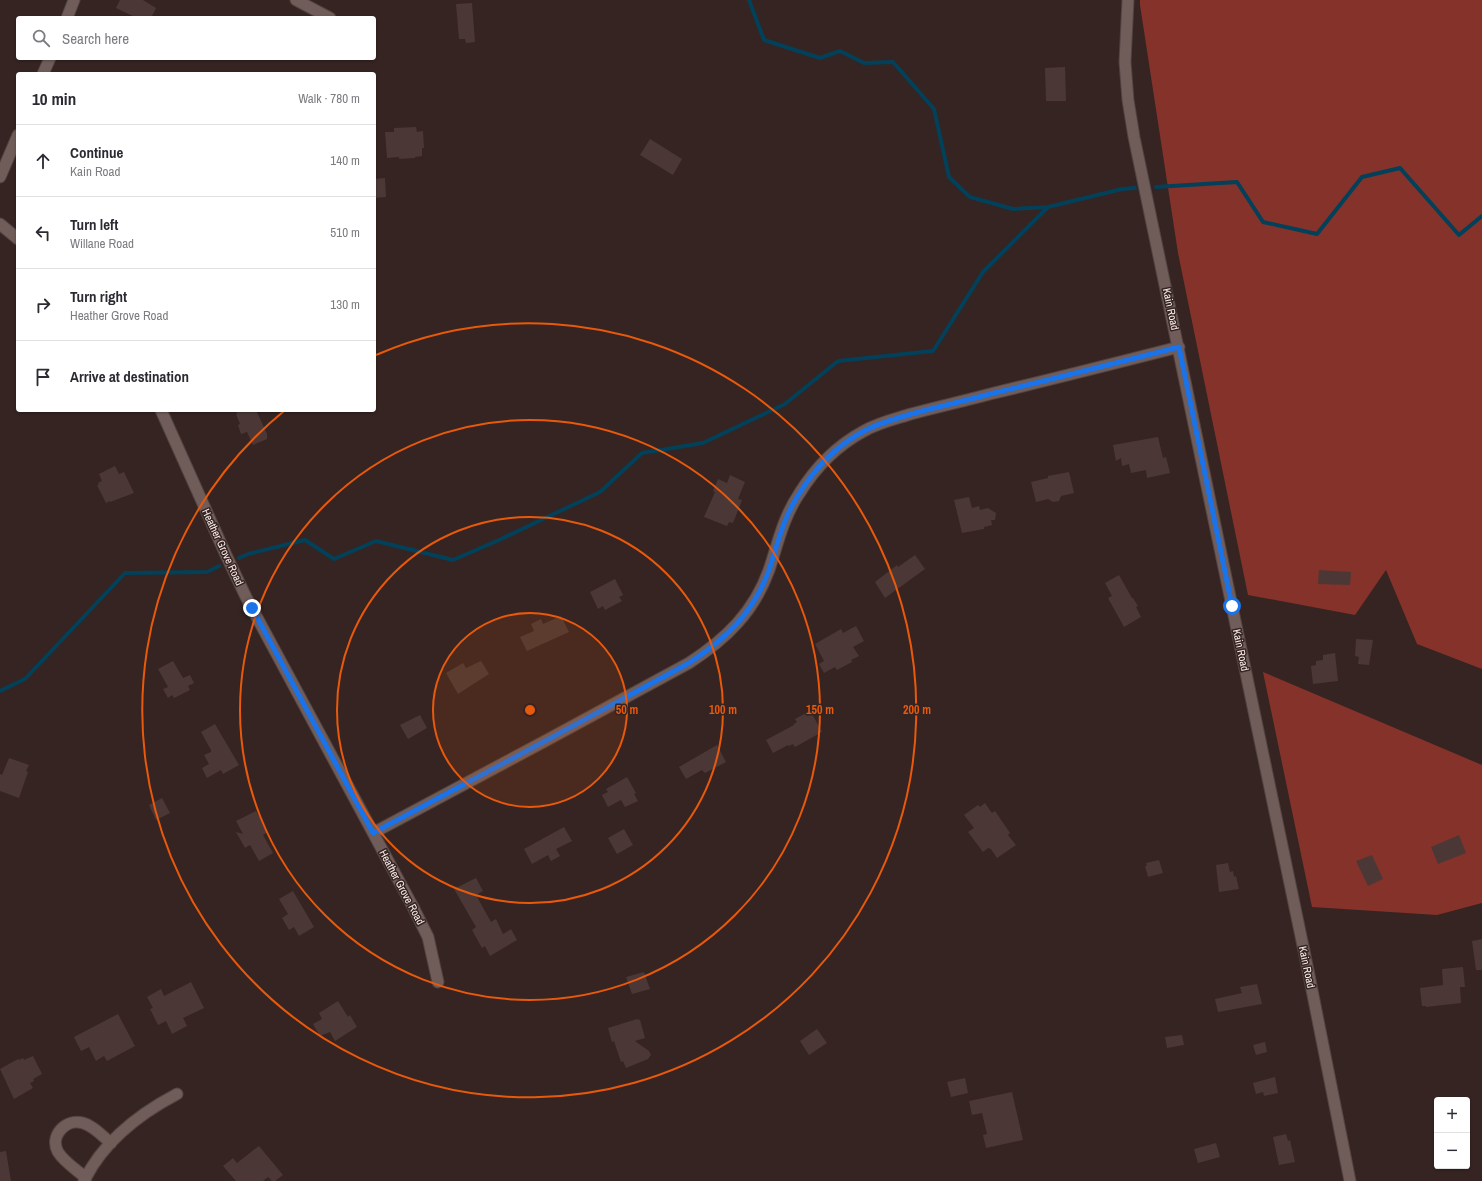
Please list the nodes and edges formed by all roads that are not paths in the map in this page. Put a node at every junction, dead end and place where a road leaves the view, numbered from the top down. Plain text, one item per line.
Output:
1 (74, 0) edge
2 (296, 0) edge
3 (1128, 0) edge
4 (68, 16) edge
5 (326, 16) edge
6 (49, 60) edge
7 (45, 72) edge
8 (16, 139) edge
9 (0, 177) edge
10 (0, 224) edge
11 (16, 237) edge
12 (1179, 347) junction
13 (162, 412) edge
14 (373, 833) junction
15 (438, 982) dead end
16 (177, 1094) dead end
17 (111, 1143) junction
18 (85, 1179) edge
19 (1350, 1181) edge

1 - 4 street
2 - 5 street
3 - 12 street, Kain Road
6 - 7 street
8 - 9 street
10 - 11 street
12 - 14 street
12 - 19 street, Kain Road
13 - 14 street, Heather Grove Road
14 - 15 street, Heather Grove Road
16 - 17 street
17 - 18 street
17 - 18 street

